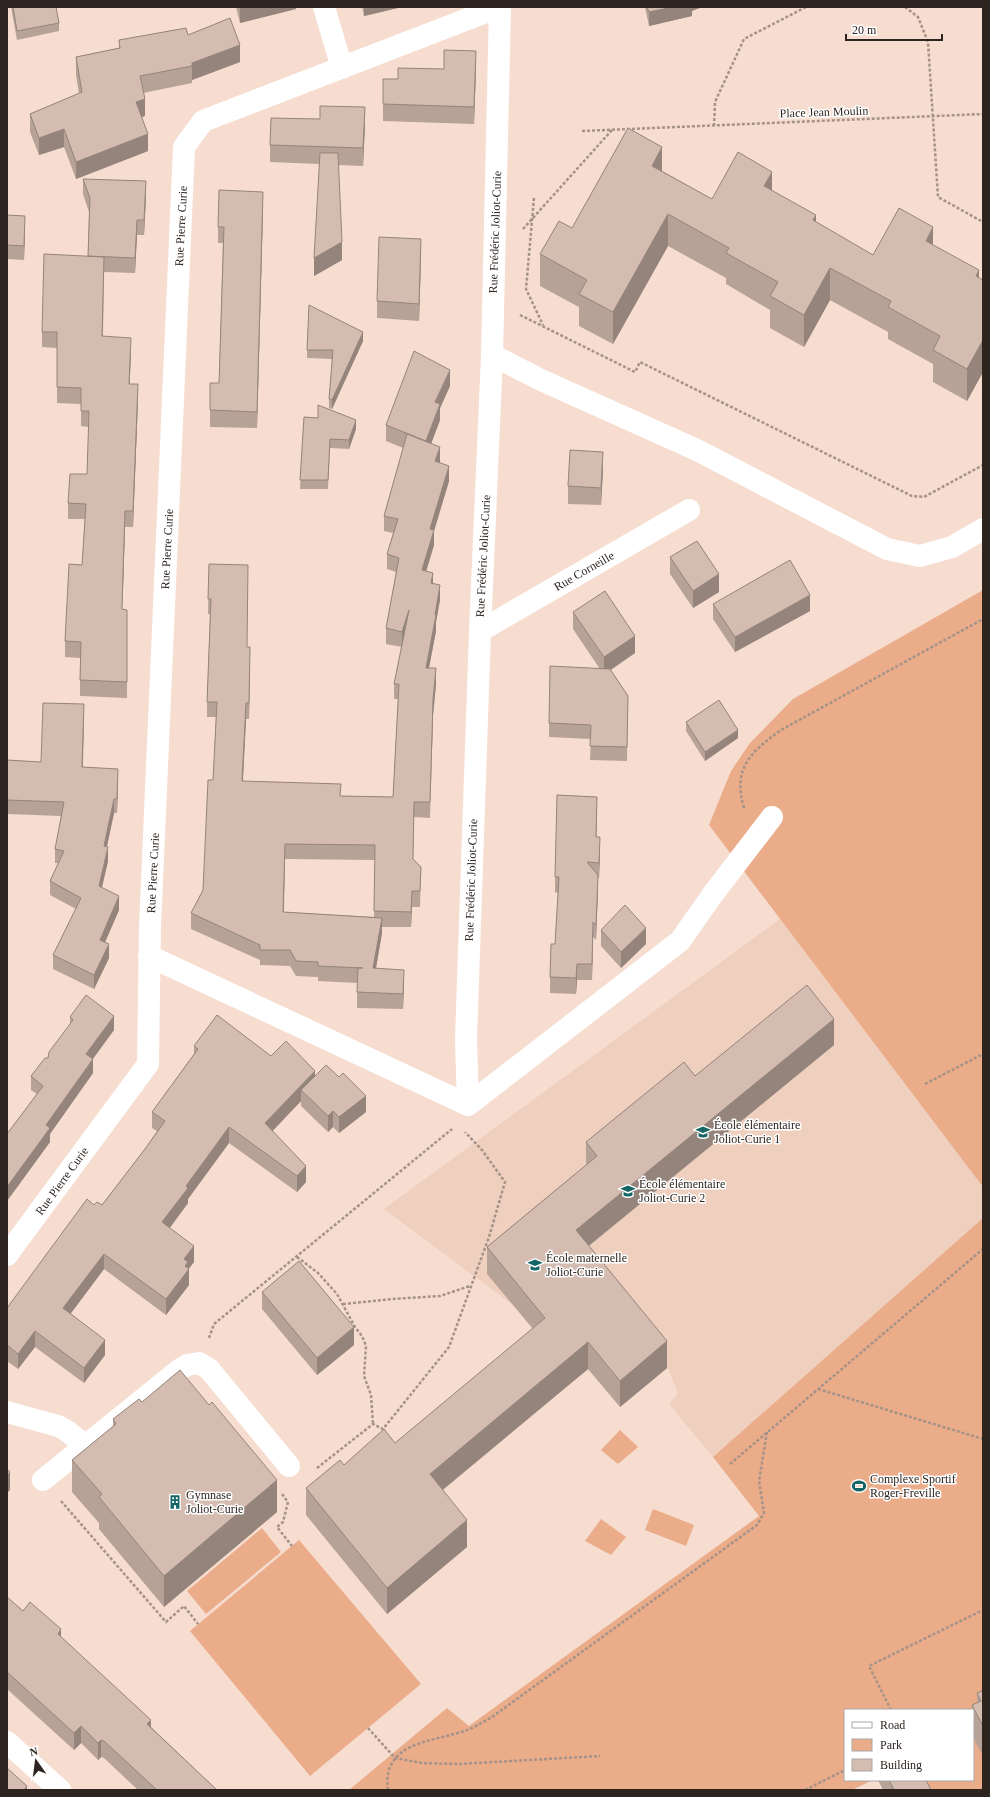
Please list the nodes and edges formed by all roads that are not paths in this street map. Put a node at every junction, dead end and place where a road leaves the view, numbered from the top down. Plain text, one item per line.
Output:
1 (324, 7) edge
2 (500, 7) edge
3 (342, 68) junction
4 (492, 355) junction
5 (689, 510) dead end
6 (983, 529) edge
7 (480, 631) junction
8 (772, 817) dead end
9 (149, 956) junction
10 (468, 1105) junction
11 (7, 1255) edge
12 (7, 1412) edge
13 (85, 1445) junction
14 (289, 1466) road end
15 (43, 1480) road end
16 (7, 1742) edge
17 (60, 1790) edge

1 - 3 street
2 - 3 street, Rue Pierre Curie
2 - 4 street, Rue Frédéric Joliot-Curie
3 - 9 street, Rue Pierre Curie
4 - 6 street
4 - 7 street, Rue Frédéric Joliot-Curie
5 - 7 street, Rue Corneille
7 - 10 street, Rue Frédéric Joliot-Curie
8 - 10 street
9 - 10 street
9 - 11 street, Rue Pierre Curie
12 - 13 street
13 - 14 street
13 - 15 street
16 - 17 street

